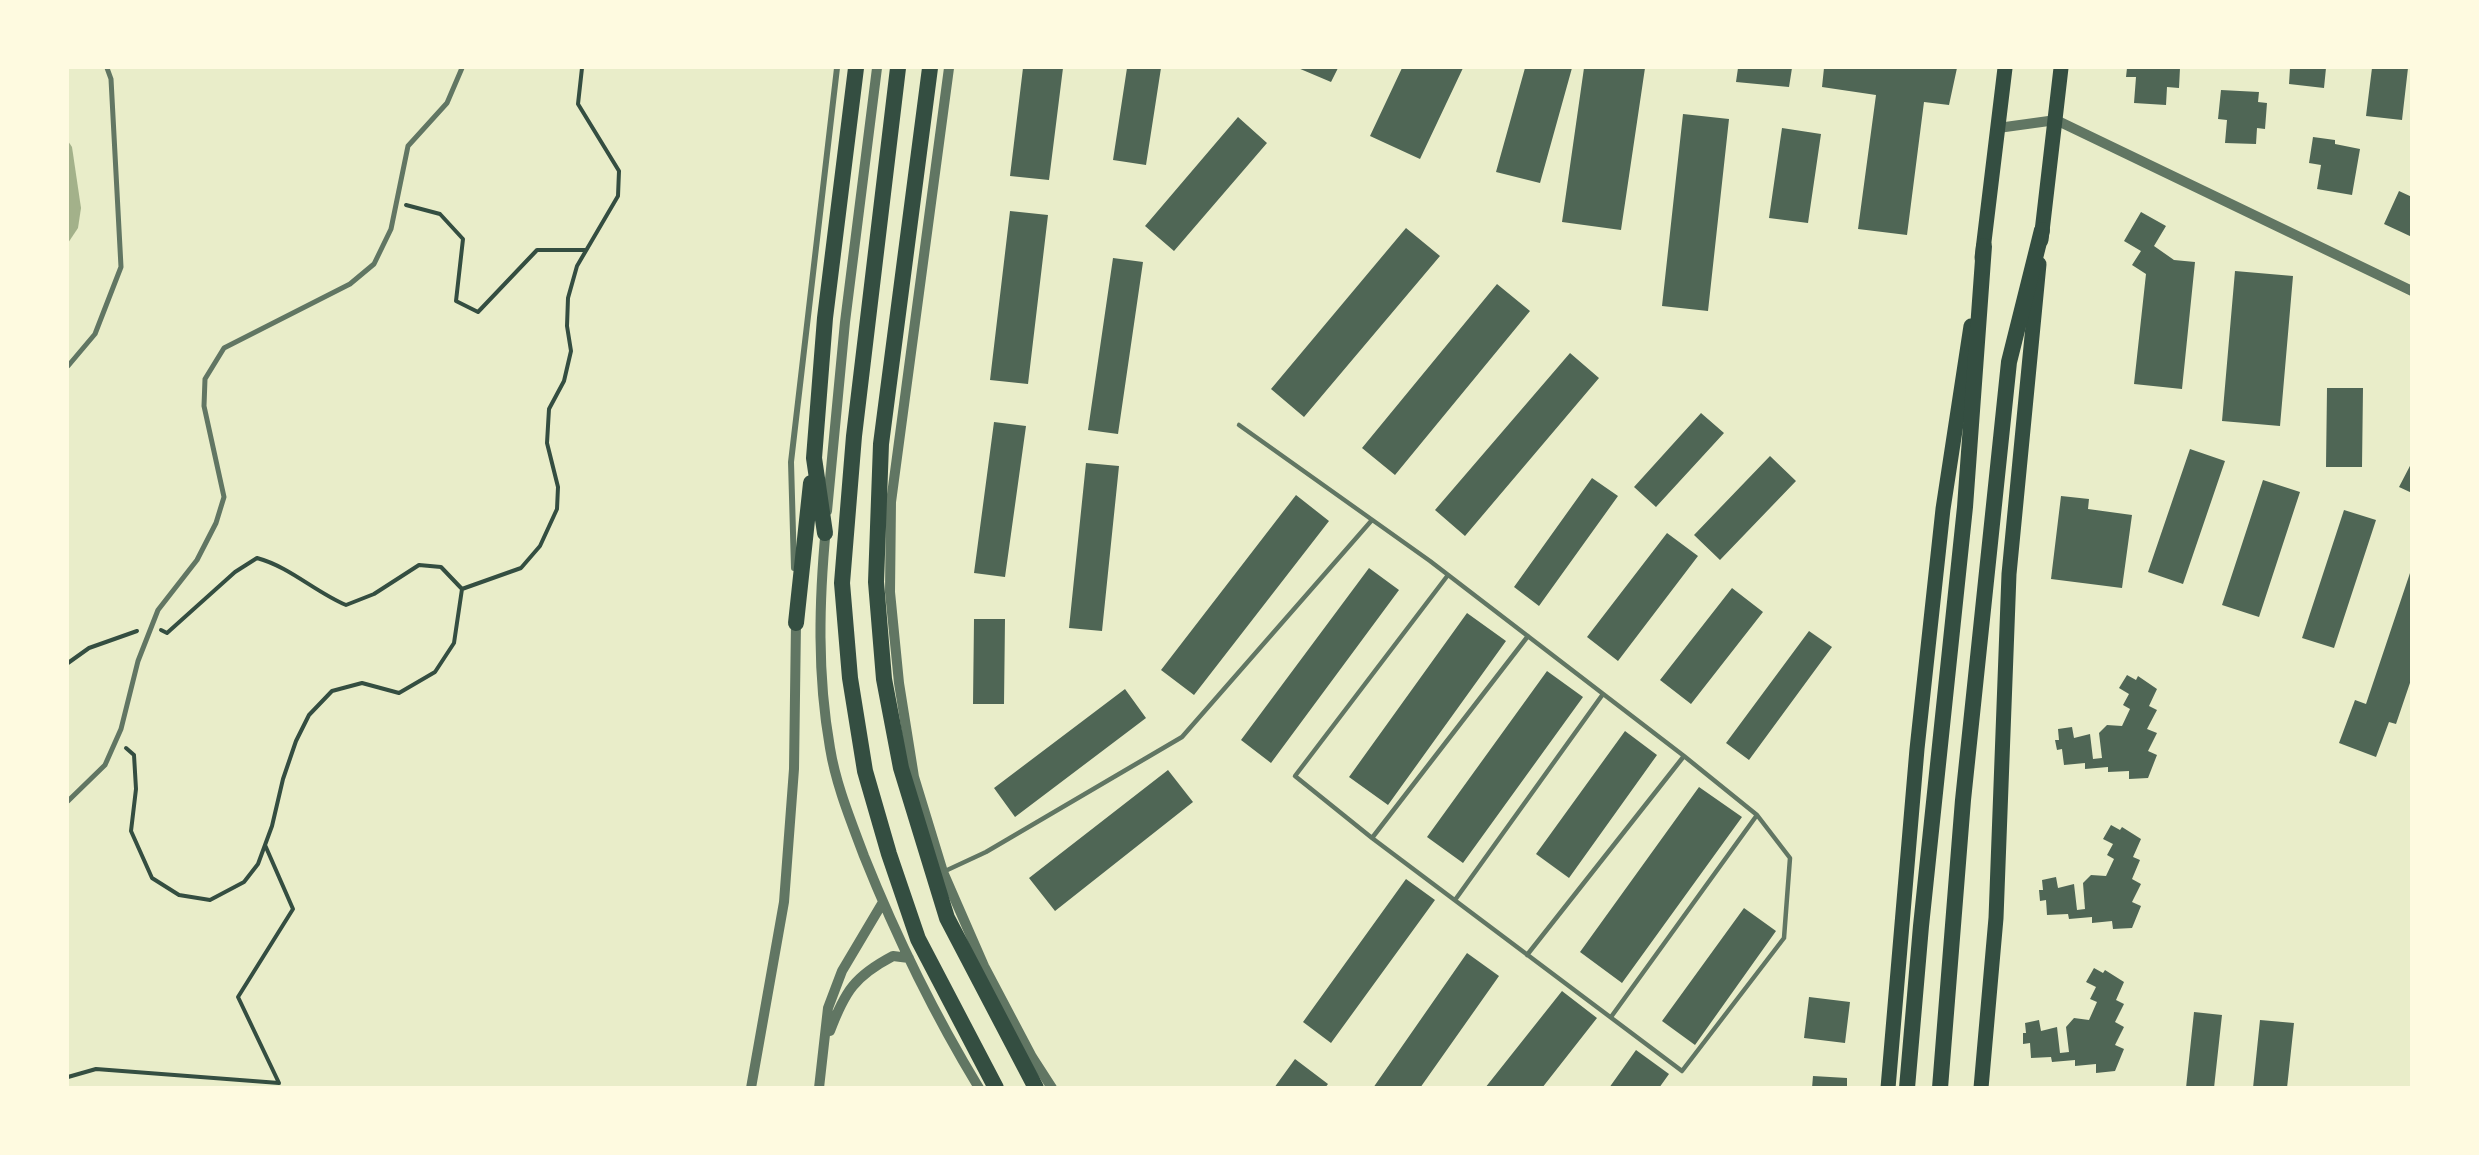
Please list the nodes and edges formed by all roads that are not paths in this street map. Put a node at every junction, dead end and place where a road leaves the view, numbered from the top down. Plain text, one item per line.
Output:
1 (107, 68) edge
2 (462, 68) edge
3 (837, 68) edge
4 (856, 68) edge
5 (877, 68) edge
6 (898, 68) edge
7 (930, 68) edge
8 (949, 68) edge
9 (2005, 68) edge
10 (2061, 68) edge
11 (2056, 120) junction
12 (1998, 128) junction
13 (2042, 230) junction
14 (1984, 246) junction
15 (2412, 291) edge
16 (68, 366) edge
17 (1239, 425) dead end
18 (814, 458) junction
19 (1372, 520) junction
20 (825, 533) junction
21 (1448, 575) junction
22 (796, 623) junction
23 (1528, 636) junction
24 (1603, 694) junction
25 (1684, 756) junction
26 (68, 801) edge
27 (1757, 816) junction
28 (1372, 838) junction
29 (943, 872) junction
30 (1455, 900) junction
31 (883, 902) junction
32 (1527, 955) junction
33 (909, 958) junction
34 (1611, 1017) junction
35 (826, 1042) junction
36 (751, 1088) edge
37 (819, 1088) edge
38 (979, 1088) edge
39 (996, 1088) edge
40 (1036, 1088) edge
41 (1052, 1088) edge
42 (1888, 1088) edge
43 (1907, 1088) edge
44 (1940, 1088) edge
45 (1981, 1088) edge

1 - 16 street
2 - 26 street
3 - 22 street
4 - 18 highway
5 - 20 street
6 - 39 highway
7 - 40 highway
8 - 29 street
9 - 12 main road
10 - 11 main road
11 - 12 street
11 - 13 main road
11 - 15 street
12 - 14 main road
13 - 44 highway
13 - 45 main road
14 - 42 main road
14 - 43 highway
17 - 19 lane
18 - 20 highway
18 - 22 highway
19 - 21 lane
19 - 29 lane
20 - 31 street
21 - 23 lane
21 - 28 lane
22 - 36 street
23 - 24 lane
23 - 28 lane
24 - 25 lane
24 - 30 lane
25 - 27 lane
25 - 32 lane
27 - 34 lane
27 - 34 lane
28 - 30 lane
29 - 41 street
30 - 32 lane
31 - 33 street
31 - 35 street
32 - 34 lane
33 - 35 street
33 - 38 street
35 - 37 street

